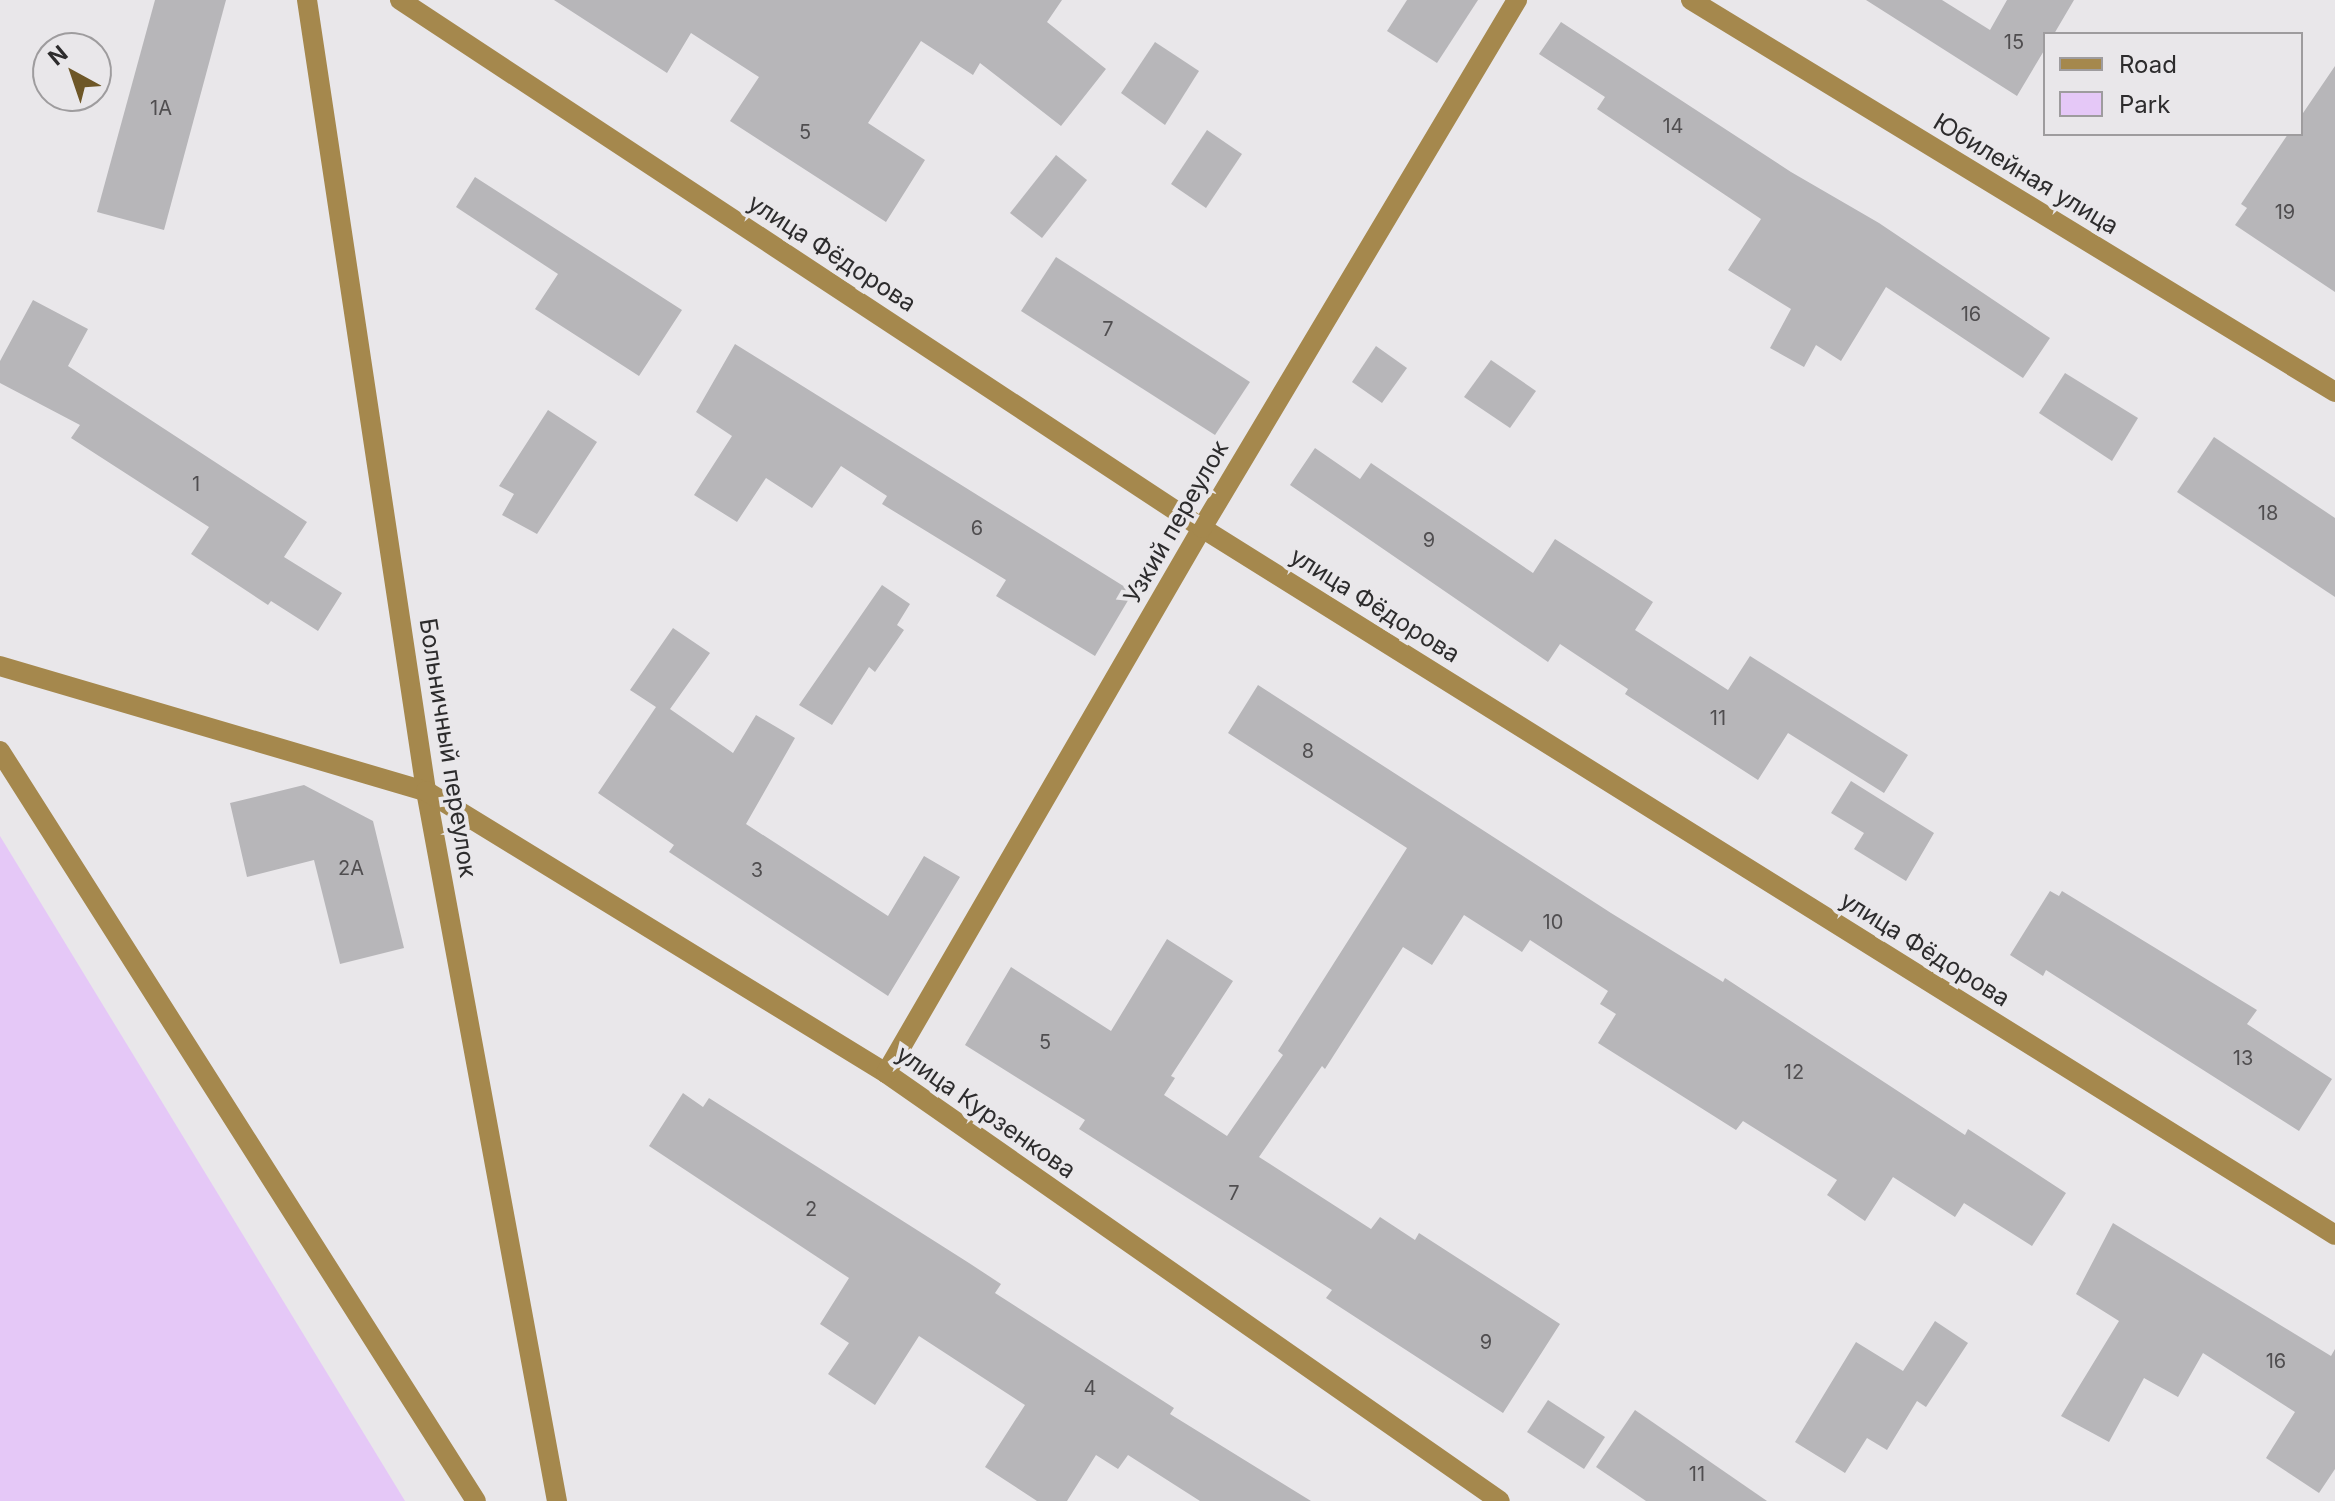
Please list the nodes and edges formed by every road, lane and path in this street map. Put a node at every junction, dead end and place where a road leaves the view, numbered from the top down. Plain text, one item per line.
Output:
1 (307, 0) edge
2 (400, 0) edge
3 (1517, 0) edge
4 (1691, 0) edge
5 (2335, 392) edge
6 (1202, 528) junction
7 (0, 666) edge
8 (0, 751) edge
9 (426, 791) junction
10 (886, 1073) junction
11 (2335, 1235) edge
12 (476, 1501) edge
13 (557, 1501) edge
14 (1500, 1501) edge

1 - 9 street, Больничный переулок
2 - 6 street, улица Фёдорова
3 - 6 street, Узкий переулок
4 - 5 street, Юбилейная улица
6 - 10 street, Узкий переулок
6 - 11 street, улица Фёдорова
7 - 9 street, улица Курзенкова
8 - 12 street
9 - 10 street, улица Курзенкова
9 - 13 street, Больничный переулок
10 - 14 street, улица Курзенкова

